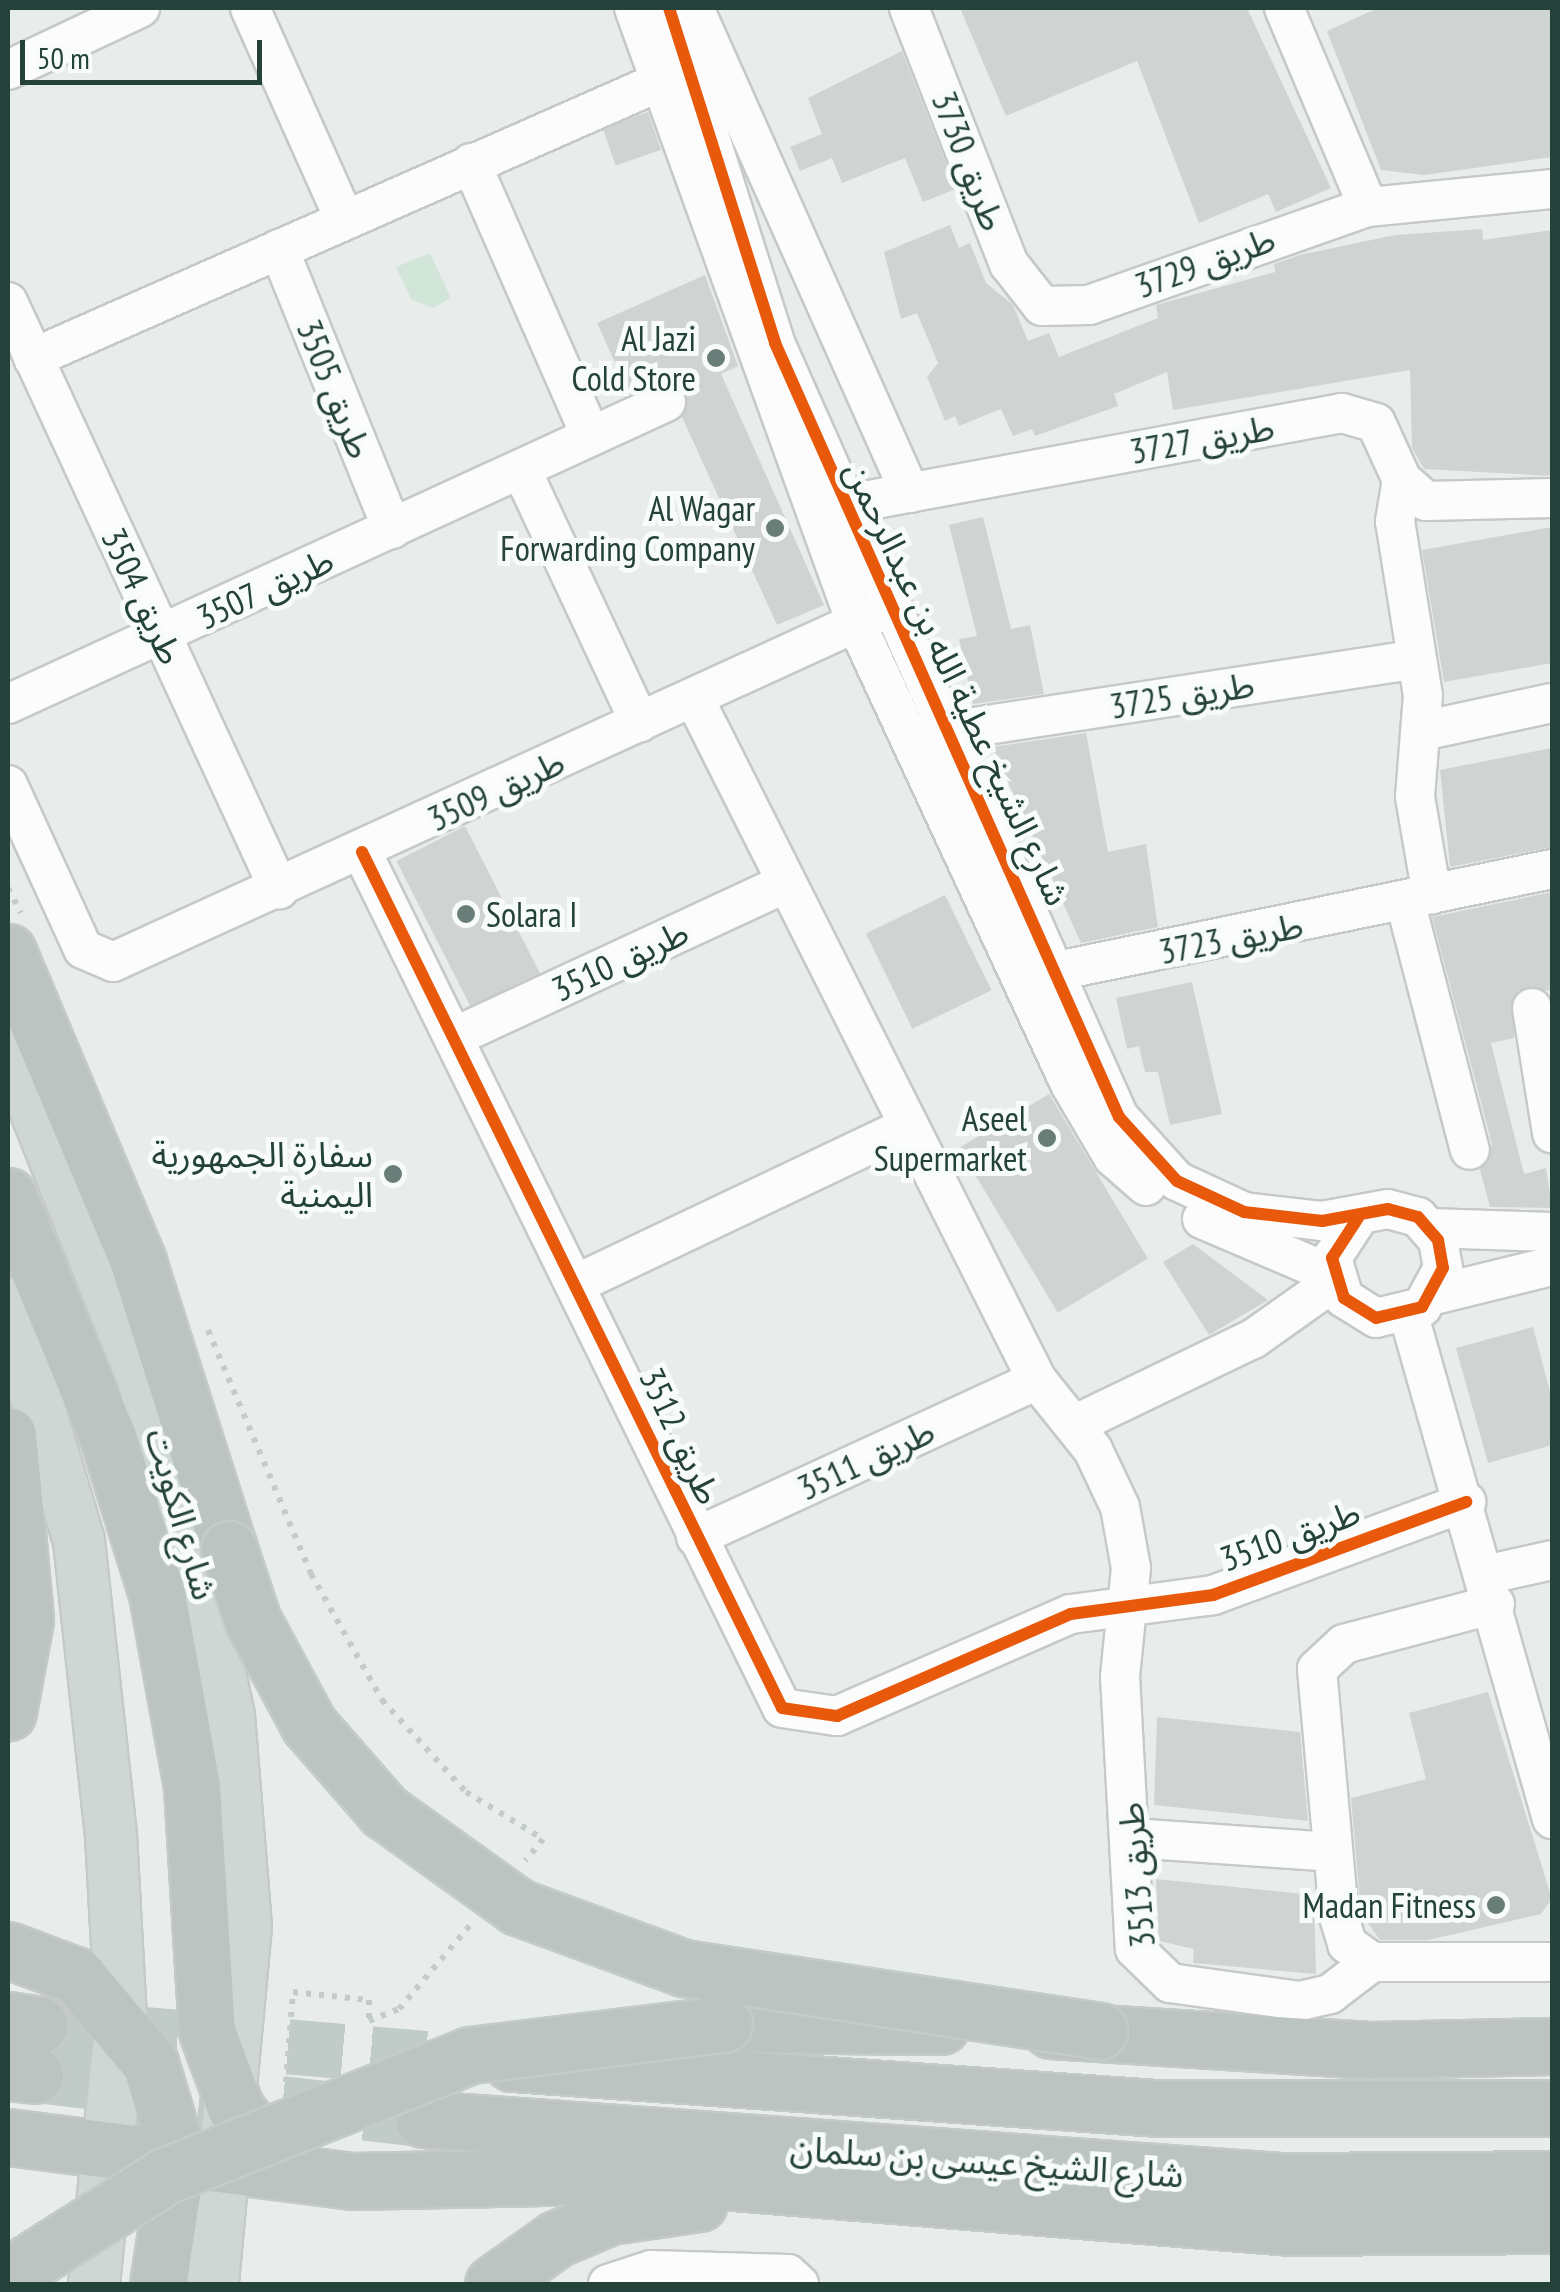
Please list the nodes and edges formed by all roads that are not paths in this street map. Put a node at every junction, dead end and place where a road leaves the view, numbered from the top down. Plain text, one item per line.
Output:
1 (140, 8) edge
2 (250, 8) edge
3 (634, 8) edge
4 (668, 8) edge
5 (694, 8) edge
6 (909, 8) edge
7 (1284, 8) edge
8 (8, 70) edge
9 (674, 76) junction
10 (471, 163) junction
11 (1552, 189) edge
12 (1368, 207) junction
13 (345, 220) junction
14 (279, 249) junction
15 (8, 302) edge
16 (1042, 306) joint
17 (33, 358) junction
18 (666, 402) dead end
19 (588, 430) junction
20 (521, 469) junction
21 (1402, 480) junction
22 (910, 493) junction
23 (1552, 498) edge
24 (826, 509) junction
25 (392, 528) junction
26 (872, 615) junction
27 (161, 636) junction
28 (1416, 659) junction
29 (694, 698) junction
30 (1552, 702) edge
31 (8, 704) edge
32 (640, 723) junction
33 (948, 731) junction
34 (1422, 731) junction
35 (8, 785) edge
36 (362, 852) junction
37 (1552, 869) edge
38 (786, 883) junction
39 (280, 889) junction
40 (1418, 898) junction
41 (8, 952) edge
42 (1057, 972) junction
43 (1532, 1008) dead end
44 (454, 1037) junction
45 (8, 1042) edge
46 (907, 1128) junction
47 (1552, 1133) edge
48 (1470, 1150) dead end
49 (1143, 1169) junction
50 (8, 1196) edge
51 (1358, 1218) junction
52 (1430, 1228) junction
53 (1552, 1232) edge
54 (1290, 1257) junction
55 (1552, 1266) edge
56 (1334, 1278) junction
57 (576, 1284) junction
58 (8, 1303) edge
59 (1406, 1310) junction
60 (1288, 1319) junction
61 (1254, 1339) junction
62 (1037, 1380) junction
63 (1074, 1426) junction
64 (8, 1434) edge
65 (1466, 1502) junction
66 (696, 1537) junction
67 (1552, 1560) edge
68 (1492, 1589) junction
69 (1130, 1600) junction
70 (8, 1712) edge
71 (1552, 1810) edge
72 (1552, 1819) edge
73 (1132, 1838) junction
74 (1331, 1852) junction
75 (8, 1950) edge
76 (1372, 1962) junction
77 (1552, 1962) edge
78 (242, 2010) joint
79 (121, 2018) junction
80 (1099, 2031) junction
81 (1552, 2046) edge
82 (428, 2058) tunnel mouth
83 (226, 2086) junction
84 (1552, 2108) edge
85 (423, 2119) tunnel mouth
86 (8, 2137) edge
87 (115, 2148) junction
88 (214, 2149) junction
89 (1552, 2179) edge
90 (853, 2195) junction
91 (1552, 2225) edge
92 (8, 2276) edge
93 (94, 2284) edge
94 (158, 2284) edge
95 (213, 2284) edge
96 (492, 2284) edge
97 (608, 2284) edge
98 (799, 2284) edge

1 - 8 street
2 - 13 street
3 - 9 street, شارع الشيخ عطية الله بن عبدالرحمن
4 - 9 street, شارع الشيخ عطية الله بن عبدالرحمن
5 - 22 street
6 - 16 street, طريق 3730
7 - 12 street
9 - 10 street
9 - 24 street, شارع الشيخ عطية الله بن عبدالرحمن
10 - 13 street
10 - 19 street
11 - 12 street, طريق 3729
12 - 16 street, طريق 3729
13 - 14 street
14 - 17 street
14 - 25 street, طريق 3505
15 - 17 street, طريق 3504
17 - 27 street, طريق 3504
18 - 19 street, طريق 3507
19 - 20 street, طريق 3507
20 - 25 street, طريق 3507
20 - 32 street
21 - 22 street, طريق 3727
21 - 23 street
21 - 28 street
22 - 24 street, طريق 3727
24 - 26 street, شارع الشيخ عطية الله بن عبدالرحمن
25 - 27 street, طريق 3507
26 - 29 street, طريق 3509
26 - 33 street, شارع الشيخ عطية الله بن عبدالرحمن
26 - 49 street, شارع الشيخ عطية الله بن عبدالرحمن
27 - 31 street, طريق 3507
27 - 39 street, طريق 3504
28 - 33 street, طريق 3725
28 - 34 street
29 - 32 street, طريق 3509
29 - 38 street
30 - 34 street
32 - 36 street, طريق 3509
33 - 42 street, شارع الشيخ عطية الله بن عبدالرحمن
34 - 40 street
35 - 39 street, طريق 3509
36 - 39 street, طريق 3509
36 - 44 street, طريق 3512
37 - 40 street, طريق 3723
38 - 44 street, طريق 3510
38 - 46 street
40 - 42 street, طريق 3723
40 - 48 street
41 - 80 highway, bridge
42 - 49 street, شارع الشيخ عطية الله بن عبدالرحمن
43 - 47 street
44 - 57 street, طريق 3512
45 - 78 main road, شارع الكويت
46 - 57 street
46 - 62 street
49 - 51 street, شارع الشيخ عطية الله بن عبدالرحمن
49 - 54 street, شارع الشيخ عطية الله بن عبدالرحمن
50 - 83 highway
51 - 52 street
51 - 56 street
52 - 53 street
52 - 59 street
54 - 56 street, شارع الشيخ عطية الله بن عبدالرحمن
54 - 60 street
55 - 59 street
56 - 59 street
56 - 60 street
57 - 66 street, طريق 3512
58 - 79 main road
59 - 61 street
59 - 65 street
60 - 61 street
61 - 63 street
62 - 63 street
62 - 66 street, طريق 3511
63 - 69 street
64 - 70 highway
65 - 68 street
65 - 69 street, طريق 3510
66 - 69 street, طريق 3512
67 - 68 street
68 - 71 street
68 - 74 street
69 - 73 street, طريق 3513
71 - 72 street
73 - 74 street
73 - 76 street, طريق 3513
74 - 76 street
75 - 79 highway
76 - 77 street
78 - 83 highway
79 - 87 main road
79 - 88 highway
80 - 81 highway
80 - 92 highway, bridge
82 - 84 highway, شارع الشيخ عيسى بن سلمان
83 - 88 highway
83 - 88 highway
85 - 89 highway, شارع الشيخ عيسى بن سلمان
86 - 87 highway
87 - 88 highway
87 - 93 main road
88 - 90 highway
88 - 94 highway
88 - 95 main road
90 - 91 highway
90 - 96 highway
97 - 98 street

